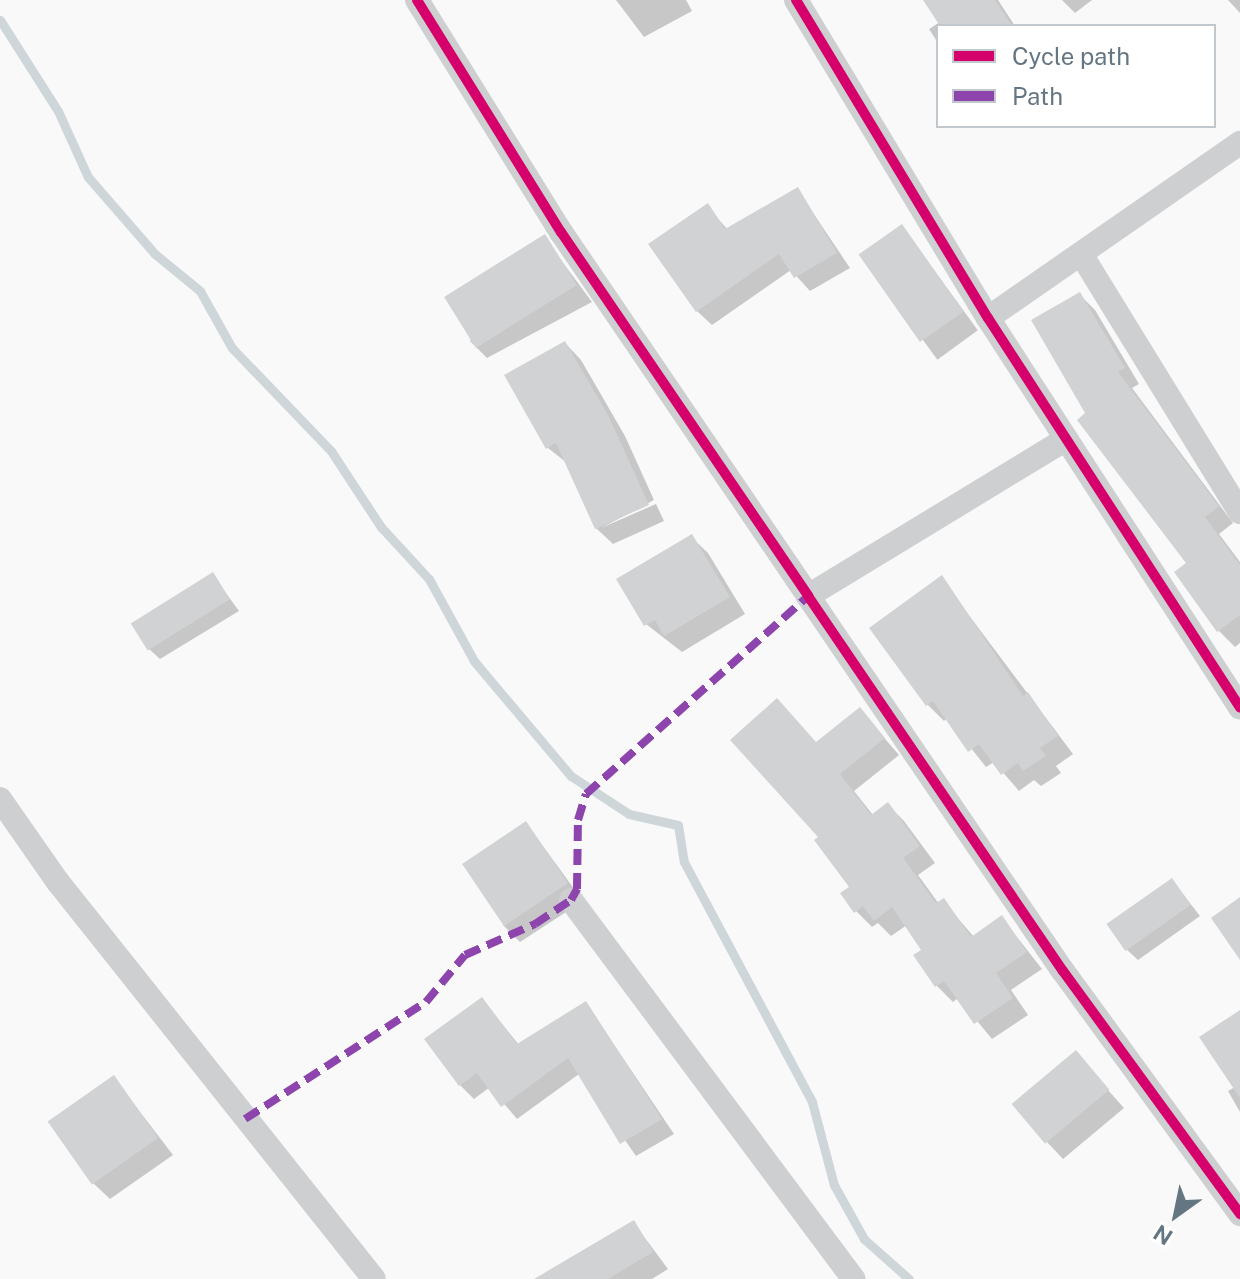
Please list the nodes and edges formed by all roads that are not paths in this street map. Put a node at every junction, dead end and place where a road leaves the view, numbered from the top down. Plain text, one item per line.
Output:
1 (417, 0) edge
2 (796, 0) edge
3 (1240, 143) edge
4 (1081, 254) junction
5 (988, 318) junction
6 (1065, 440) junction
7 (1240, 512) edge
8 (808, 596) junction
9 (1240, 708) edge
10 (0, 799) edge
11 (571, 900) dead end
12 (1231, 1184) edge
13 (1240, 1214) edge
14 (374, 1279) edge
15 (854, 1279) edge

1 - 8 street
2 - 5 street
3 - 4 street
4 - 5 street
4 - 7 street
5 - 6 street
6 - 8 street
6 - 9 street
8 - 12 street
10 - 14 street
11 - 15 street
12 - 13 street

